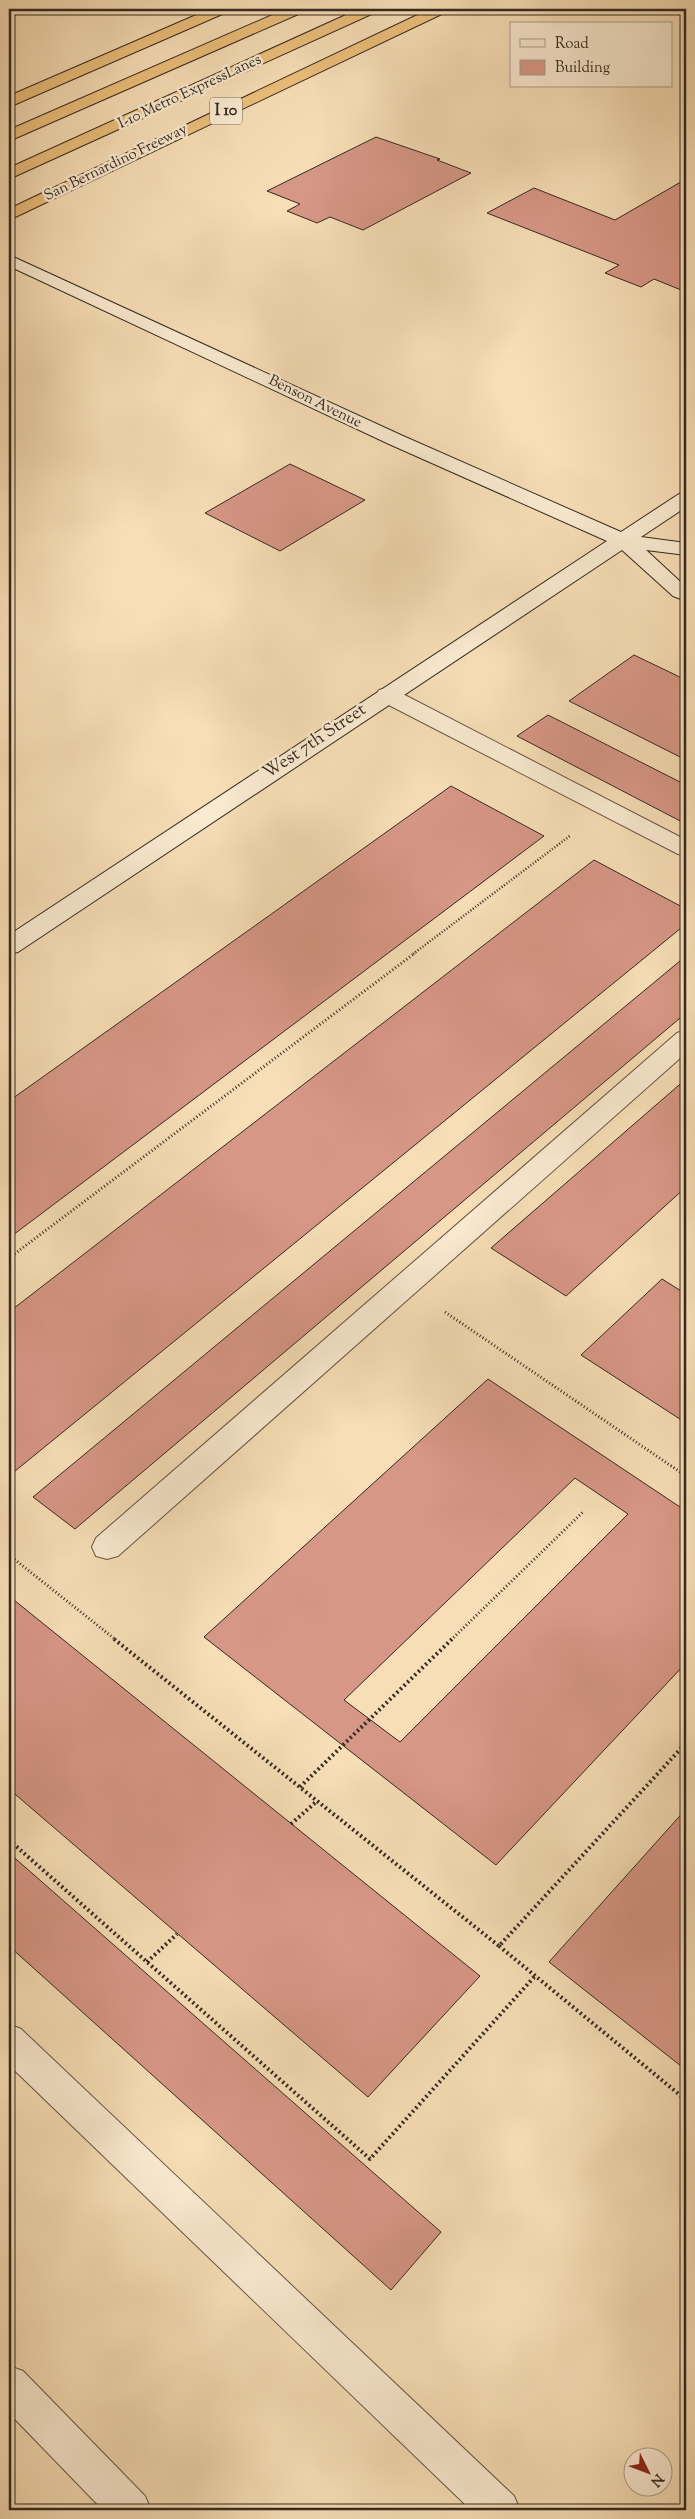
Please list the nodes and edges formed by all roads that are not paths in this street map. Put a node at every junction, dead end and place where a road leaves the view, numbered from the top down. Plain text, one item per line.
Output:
1 (222, 9) edge
2 (298, 9) edge
3 (371, 9) edge
4 (441, 9) edge
5 (9, 102) edge
6 (9, 136) edge
7 (9, 174) edge
8 (10, 214) edge
9 (9, 260) edge
10 (686, 498) edge
11 (624, 541) junction
12 (686, 549) edge
13 (686, 595) edge
14 (387, 695) junction
15 (686, 849) edge
16 (9, 946) edge
17 (686, 1038) edge
18 (108, 1547) dead end
19 (9, 2041) edge
20 (9, 2385) edge
21 (131, 2510) edge
22 (500, 2510) edge

1 - 5 highway
2 - 6 highway, I-10 Metro ExpressLanes
3 - 7 highway, I-10 Metro ExpressLanes
4 - 8 highway, San Bernardino Freeway / I 10
9 - 11 main road, Benson Avenue
10 - 11 main road, West 7th Street
11 - 12 main road, Benson Avenue
11 - 13 main road, Benson Avenue
11 - 14 main road, West 7th Street
14 - 15 main road
14 - 16 main road, West 7th Street
17 - 18 main road
19 - 22 main road
20 - 21 main road

